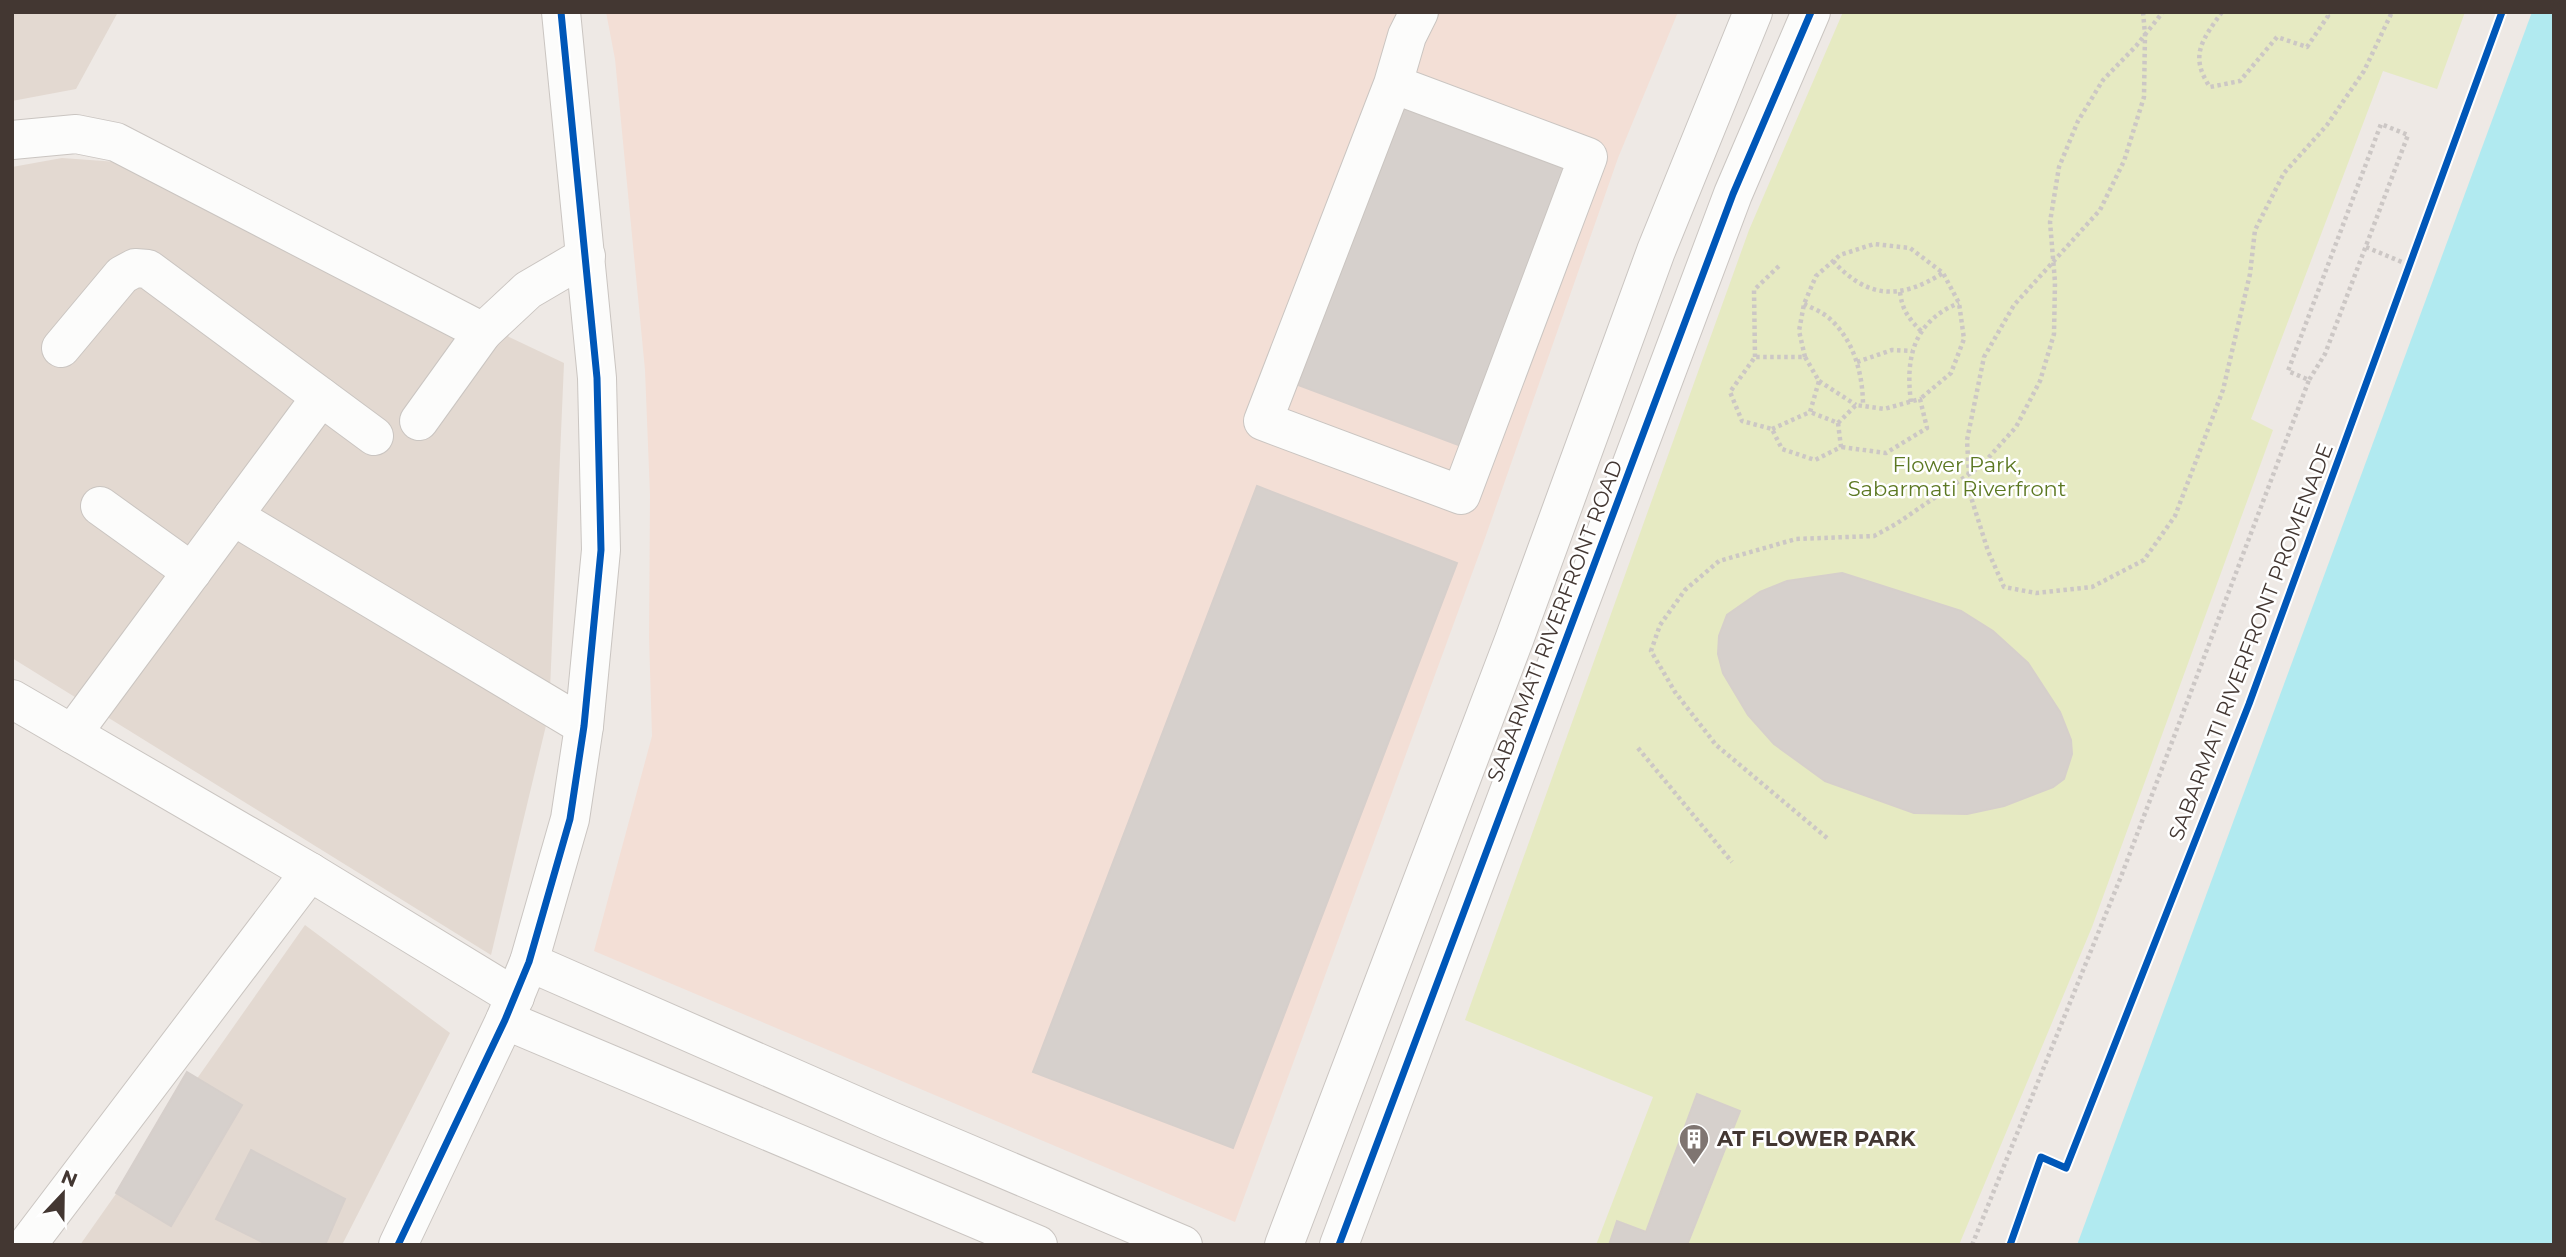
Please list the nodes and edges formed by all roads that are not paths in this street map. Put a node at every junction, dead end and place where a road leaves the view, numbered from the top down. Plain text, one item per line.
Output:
1 (561, 12) edge
2 (1419, 12) edge
3 (1753, 12) edge
4 (1811, 12) edge
5 (1392, 84) junction
6 (12, 139) edge
7 (586, 256) junction
8 (483, 332) junction
9 (61, 348) dead end
10 (321, 397) junction
11 (419, 421) dead end
12 (374, 436) dead end
13 (100, 506) dead end
14 (233, 516) junction
15 (192, 572) junction
16 (12, 699) edge
17 (584, 726) junction
18 (72, 734) junction
19 (310, 872) junction
20 (516, 993) junction
21 (891, 1121) junction
22 (870, 1174) junction
23 (27, 1245) edge
24 (398, 1245) edge
25 (1038, 1245) edge
26 (1183, 1245) edge
27 (1284, 1245) edge
28 (1339, 1245) edge

1 - 7 street
2 - 5 street
3 - 27 street, SABARMATI RIVERFRONT ROAD
4 - 28 street, SABARMATI RIVERFRONT ROAD
5 - 5 street
6 - 8 street
7 - 8 street
7 - 17 street
8 - 11 street
9 - 10 street
10 - 12 street
10 - 14 street
13 - 15 street
14 - 15 street
14 - 17 street
15 - 18 street
16 - 18 street
17 - 20 street
18 - 19 street
19 - 20 street
19 - 23 street
20 - 21 street
20 - 22 street
20 - 24 street
21 - 22 street
21 - 26 street
22 - 25 street

